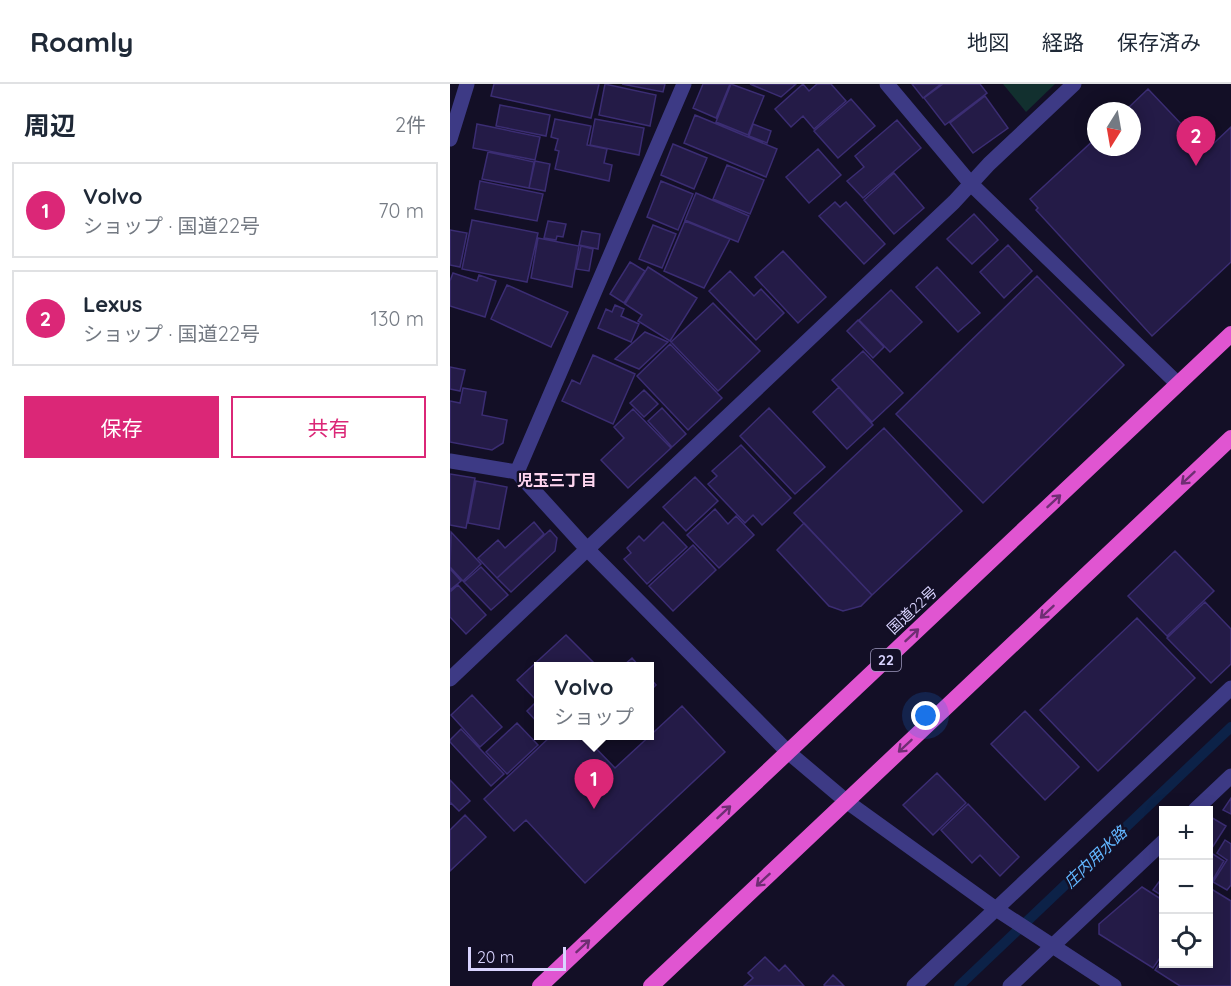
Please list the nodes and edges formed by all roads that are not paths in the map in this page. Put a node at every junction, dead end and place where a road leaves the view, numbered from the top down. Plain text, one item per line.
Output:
1 (468, 84) edge
2 (684, 84) edge
3 (887, 84) edge
4 (1074, 84) edge
5 (450, 139) edge
6 (971, 184) junction
7 (1231, 334) edge
8 (1178, 384) junction
9 (1231, 438) edge
10 (450, 461) edge
11 (517, 472) junction
12 (587, 549) junction
13 (450, 680) edge
14 (1231, 688) edge
15 (788, 752) junction
16 (1231, 776) edge
17 (846, 801) junction
18 (1199, 806) edge
19 (1159, 845) edge
20 (996, 909) junction
21 (1047, 942) junction
22 (540, 986) edge
23 (651, 986) edge
24 (914, 986) edge
25 (1010, 986) edge
26 (1114, 986) edge

1 - 5 street
2 - 11 street
3 - 6 street
4 - 6 street
6 - 8 street
6 - 12 street
7 - 8 highway, 国道22号 / 22
15 -> 8 highway, 国道22号 / 22
9 -> 17 highway
10 - 11 street
11 - 12 street
12 - 13 street
12 - 15 street
14 - 20 street
15 - 17 street
22 -> 15 highway, 国道22号 / 22
16 - 18 street
17 - 20 street
17 -> 23 highway
19 - 21 street
20 - 21 street
20 - 24 street
21 - 25 street
21 - 26 street

